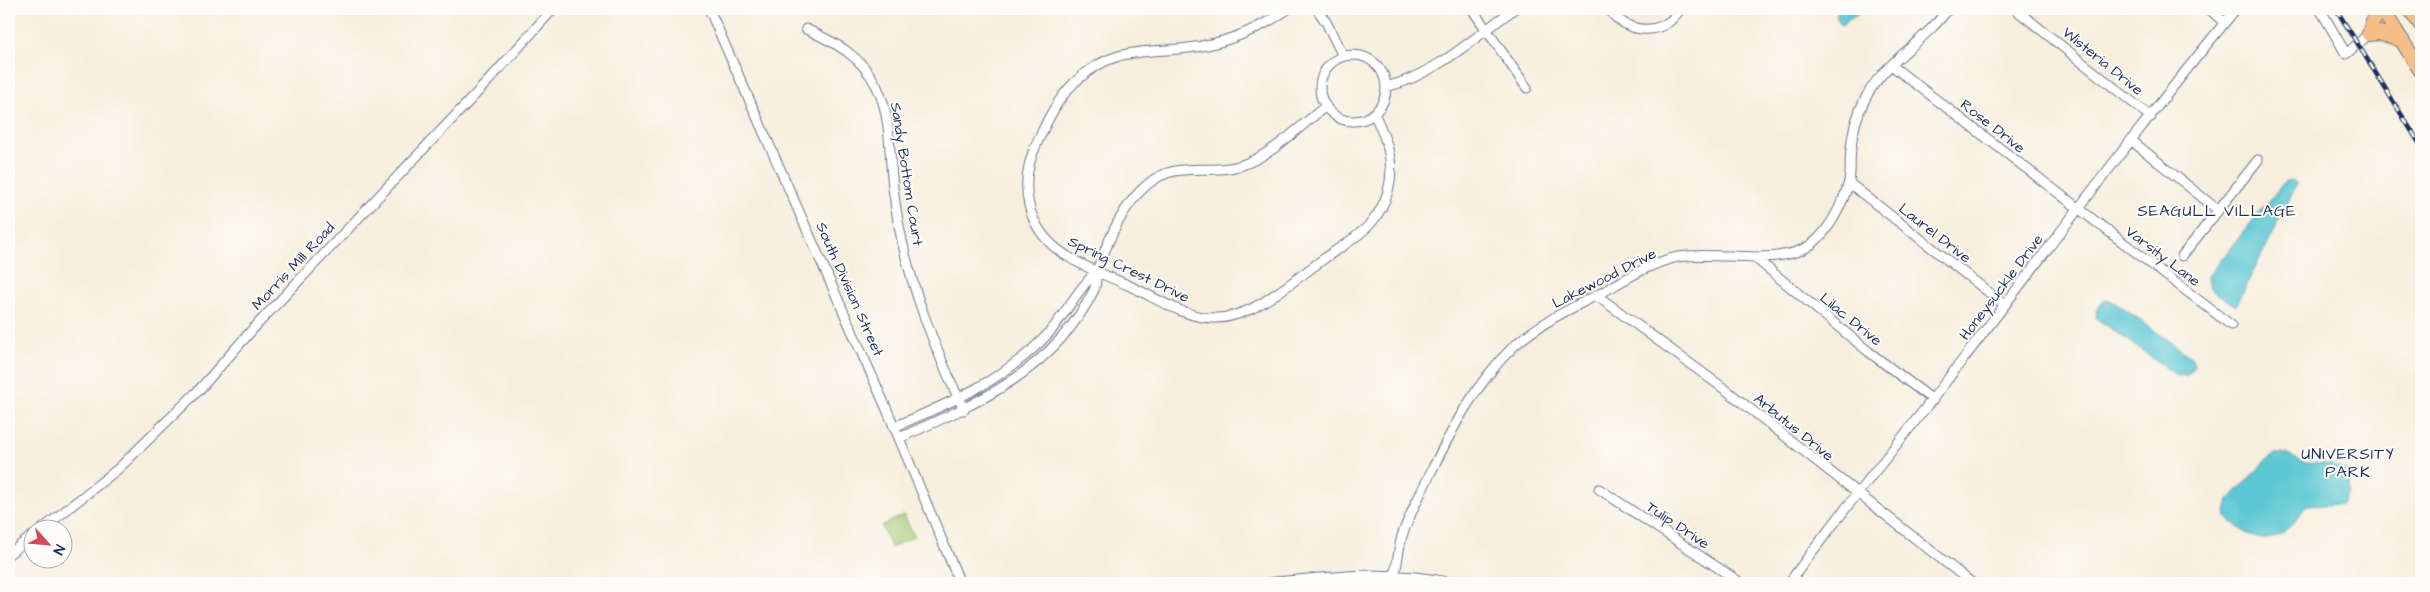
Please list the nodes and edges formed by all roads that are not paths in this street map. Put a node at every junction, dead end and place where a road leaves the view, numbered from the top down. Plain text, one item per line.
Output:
1 (553, 9) edge
2 (709, 9) edge
3 (1288, 9) edge
4 (1317, 9) edge
5 (1472, 9) edge
6 (1514, 9) edge
7 (1609, 9) edge
8 (1680, 9) edge
9 (1948, 9) edge
10 (2015, 9) edge
11 (2209, 9) edge
12 (2236, 9) edge
13 (2320, 9) edge
14 (2382, 9) edge
15 (2410, 9) edge
16 (2224, 22) junction
17 (2421, 25) edge
18 (806, 29) dead end
19 (1485, 30) junction
20 (2369, 34) junction
21 (2402, 40) junction
22 (1343, 56) junction
23 (1891, 65) junction
24 (2421, 71) edge
25 (1386, 87) junction
26 (1527, 88) dead end
27 (1326, 106) junction
28 (1374, 113) junction
29 (2151, 117) junction
30 (2132, 141) junction
31 (2258, 160) dead end
32 (1849, 183) junction
33 (2078, 209) junction
34 (2218, 210) junction
35 (2182, 256) dead end
36 (1754, 257) junction
37 (1097, 270) junction
38 (1596, 295) junction
39 (2005, 305) junction
40 (2231, 325) dead end
41 (958, 399) junction
42 (1933, 400) junction
43 (964, 410) junction
44 (894, 427) junction
45 (899, 438) junction
46 (1600, 489) dead end
47 (1857, 495) junction
48 (54, 520) edge
49 (22, 544) edge
50 (9, 554) edge
51 (1394, 579) edge
52 (960, 583) edge
53 (1272, 583) edge
54 (1450, 583) edge
55 (1741, 583) edge
56 (1789, 583) edge
57 (1972, 583) edge

1 - 48 street, Morris Mill Road
2 - 44 street, South Division Street
3 - 37 street, Spring Crest Drive
4 - 22 street
5 - 19 street
6 - 19 street
7 - 8 street
9 - 23 street, Lakewood Drive
10 - 29 street, Wisteria Drive
11 - 16 street
12 - 16 street, Honeysuckle Drive
13 - 20 street
14 - 20 main road
14 - 21 main road
15 - 17 main road
16 - 29 street, Honeysuckle Drive
18 - 41 street, Sandy Bottom Court
19 - 25 street
19 - 26 street
20 - 21 main road
21 - 24 main road
22 - 25 street
22 - 27 street
23 - 32 street, Lakewood Drive
23 - 33 street, Rose Drive
25 - 28 street
27 - 28 street
27 - 37 street
28 - 37 street, Spring Crest Drive
29 - 30 street, Honeysuckle Drive
30 - 33 street, Honeysuckle Drive
30 - 34 street
31 - 34 street
32 - 36 street, Lakewood Drive
32 - 39 street, Laurel Drive
33 - 39 street, Honeysuckle Drive
33 - 40 street, Varsity Lane
34 - 35 street
36 - 38 street, Lakewood Drive
36 - 42 street, Lilac Drive
37 - 41 street
37 - 43 street
38 - 47 street, Arbutus Drive
38 - 51 street, Lakewood Drive
39 - 42 street, Honeysuckle Drive
41 - 43 street, Sandy Bottom Court
41 - 44 street
42 - 47 street, Honeysuckle Drive
43 - 45 street
44 - 45 street, South Division Street
45 - 52 street, South Division Street
46 - 55 street, Tulip Drive
47 - 56 street, Honeysuckle Drive
47 - 57 street, Arbutus Drive
49 - 50 street
51 - 53 street
51 - 54 street

